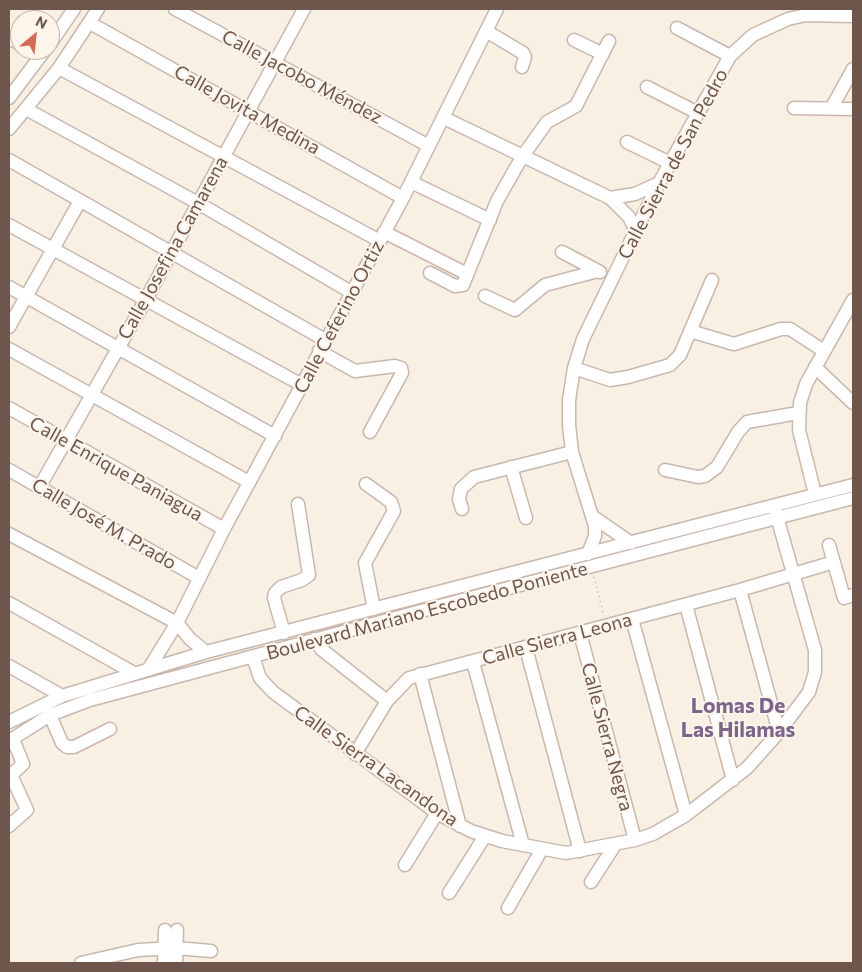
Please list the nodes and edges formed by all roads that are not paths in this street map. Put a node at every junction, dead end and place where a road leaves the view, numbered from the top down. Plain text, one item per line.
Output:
1 (98, 9) edge
2 (175, 9) edge
3 (497, 9) edge
4 (71, 10) edge
5 (299, 11) edge
6 (853, 16) edge
7 (90, 23) junction
8 (60, 28) edge
9 (677, 28) dead end
10 (486, 31) junction
11 (574, 40) dead end
12 (609, 41) dead end
13 (603, 54) junction
14 (730, 56) junction
15 (34, 60) edge
16 (275, 61) junction
17 (522, 67) dead end
18 (59, 68) junction
19 (853, 70) edge
20 (647, 87) dead end
21 (9, 98) edge
22 (832, 107) junction
23 (794, 108) dead end
24 (26, 109) junction
25 (853, 109) edge
26 (248, 110) junction
27 (698, 113) junction
28 (444, 118) junction
29 (9, 130) edge
30 (627, 142) dead end
31 (429, 146) junction
32 (223, 156) junction
33 (522, 157) junction
34 (9, 160) edge
35 (670, 164) junction
36 (411, 182) junction
37 (659, 182) junction
38 (403, 198) junction
39 (610, 198) junction
40 (80, 201) junction
41 (198, 203) junction
42 (490, 220) junction
43 (9, 225) edge
44 (636, 231) junction
45 (382, 237) junction
46 (54, 249) junction
47 (171, 252) junction
48 (562, 252) dead end
49 (598, 271) junction
50 (430, 273) dead end
51 (613, 278) junction
52 (465, 280) junction
53 (712, 280) dead end
54 (9, 287) edge
55 (351, 292) junction
56 (28, 296) junction
57 (484, 296) dead end
58 (853, 300) edge
59 (145, 301) junction
60 (849, 317) edge
61 (9, 328) edge
62 (690, 331) junction
63 (322, 346) junction
64 (9, 349) edge
65 (117, 350) junction
66 (824, 351) junction
67 (815, 367) junction
68 (574, 368) junction
69 (302, 385) junction
70 (92, 394) junction
71 (853, 403) edge
72 (9, 408) edge
73 (798, 413) junction
74 (370, 432) dead end
75 (274, 436) junction
76 (66, 442) junction
77 (572, 452) junction
78 (511, 467) junction
79 (9, 470) edge
80 (665, 470) dead end
81 (249, 482) junction
82 (366, 484) dead end
83 (853, 485) edge
84 (40, 486) junction
85 (815, 494) junction
86 (853, 498) edge
87 (298, 504) dead end
88 (462, 509) dead end
89 (776, 512) junction
90 (592, 516) junction
91 (526, 518) dead end
92 (224, 529) junction
93 (9, 534) edge
94 (631, 543) junction
95 (830, 545) dead end
96 (588, 554) junction
97 (834, 562) junction
98 (794, 575) junction
99 (199, 578) junction
100 (451, 589) junction
101 (740, 590) junction
102 (849, 596) edge
103 (455, 602) junction
104 (9, 603) edge
105 (686, 605) junction
106 (374, 609) junction
107 (632, 619) junction
108 (177, 623) junction
109 (284, 633) junction
110 (580, 633) junction
111 (315, 640) junction
112 (526, 648) junction
113 (206, 652) junction
114 (253, 657) junction
115 (473, 662) junction
116 (9, 666) edge
117 (148, 670) junction
118 (134, 673) junction
119 (420, 674) junction
120 (62, 696) junction
121 (387, 701) junction
122 (50, 716) junction
123 (9, 722) edge
124 (110, 729) dead end
125 (779, 732) junction
126 (11, 740) edge
127 (355, 754) junction
128 (10, 776) edge
129 (733, 780) junction
130 (437, 813) junction
131 (686, 814) junction
132 (9, 826) edge
133 (460, 826) junction
134 (485, 836) junction
135 (635, 840) junction
136 (522, 845) junction
137 (615, 845) junction
138 (542, 849) junction
139 (580, 851) junction
140 (405, 865) dead end
141 (591, 882) dead end
142 (449, 893) dead end
143 (508, 908) dead end
144 (171, 930) dead end
145 (171, 948) junction
146 (211, 951) dead end
147 (82, 963) edge
148 (164, 963) edge
149 (176, 963) edge

1 - 7 street
2 - 16 street, Calle Jacobo Méndez
3 - 10 street, Calle Ceferino Ortiz
4 - 8 street
5 - 16 street, Calle Josefina Camarena
6 - 14 street, Calle Sierra de San Pedro
7 - 18 street
7 - 26 street, Calle Jovita Medina
9 - 14 street
10 - 17 street
10 - 28 street, Calle Ceferino Ortiz
11 - 13 street
12 - 13 street
13 - 33 street
14 - 27 street, Calle Sierra de San Pedro
15 - 21 street
16 - 26 street, Calle Josefina Camarena
16 - 31 street, Calle Jacobo Méndez
18 - 24 street
18 - 32 street
19 - 22 street
20 - 27 street
22 - 23 street
22 - 25 street
24 - 29 street
24 - 41 street
26 - 32 street, Calle Josefina Camarena
26 - 38 street, Calle Jovita Medina
27 - 35 street, Calle Sierra de San Pedro
28 - 31 street, Calle Ceferino Ortiz
28 - 33 street
30 - 35 street
31 - 36 street, Calle Ceferino Ortiz
32 - 41 street, Calle Josefina Camarena
32 - 45 street
33 - 39 street
33 - 42 street
34 - 40 street
35 - 37 street, Calle Sierra de San Pedro
36 - 38 street, Calle Ceferino Ortiz
36 - 42 street
37 - 39 street
37 - 44 street, Calle Sierra de San Pedro
38 - 45 street, Calle Ceferino Ortiz
39 - 44 street
40 - 46 street
40 - 47 street
41 - 47 street, Calle Josefina Camarena
41 - 55 street
42 - 52 street
43 - 46 street
44 - 51 street, Calle Sierra de San Pedro
45 - 52 street
45 - 55 street, Calle Ceferino Ortiz
46 - 56 street
46 - 59 street
47 - 59 street, Calle Josefina Camarena
47 - 63 street
48 - 49 street
49 - 51 street
49 - 57 street, Calle Sierra de San Pedro
50 - 52 street
51 - 68 street, Calle Sierra de San Pedro
53 - 62 street
54 - 56 street
55 - 63 street, Calle Ceferino Ortiz
56 - 61 street
56 - 65 street
58 - 60 street
59 - 65 street, Calle Josefina Camarena
59 - 69 street
60 - 66 street
62 - 66 street
62 - 68 street
63 - 69 street, Calle Ceferino Ortiz
63 - 74 street
64 - 70 street
65 - 70 street, Calle Josefina Camarena
65 - 75 street
66 - 67 street
67 - 71 street
67 - 73 street
68 - 77 street, Calle Sierra de San Pedro
69 - 75 street, Calle Ceferino Ortiz
70 - 76 street, Calle Josefina Camarena
70 - 81 street
72 - 76 street, Calle Enrique Paniagua
73 - 80 street
73 - 85 street
75 - 81 street, Calle Ceferino Ortiz
76 - 84 street, Calle Josefina Camarena
76 - 92 street, Calle Enrique Paniagua
77 - 78 street
77 - 90 street, Calle Sierra de San Pedro
78 - 88 street
78 - 91 street
79 - 84 street, Calle José M. Prado
81 - 92 street, Calle Ceferino Ortiz
82 - 106 street
83 - 85 street, Boulevard Mariano Escobedo Poniente
84 - 99 street, Calle José M. Prado
85 - 89 street, Boulevard Mariano Escobedo Poniente
86 - 89 street, Boulevard Mariano Escobedo Poniente
87 - 109 street
89 - 94 street, Boulevard Mariano Escobedo Poniente
89 - 98 street, Calle Sierra Lacandona
89 - 103 street, Boulevard Mariano Escobedo Poniente
90 - 94 street
90 - 96 street, Calle Sierra de San Pedro
92 - 99 street, Calle Ceferino Ortiz
93 - 108 street
94 - 96 street, Boulevard Mariano Escobedo Poniente
95 - 97 street
96 - 100 street, Boulevard Mariano Escobedo Poniente
97 - 98 street, Calle Sierra Leona
97 - 102 street
98 - 101 street, Calle Sierra Leona
98 - 125 street, Calle Sierra Lacandona
99 - 108 street, Calle Ceferino Ortiz
100 - 103 street
100 - 106 street, Boulevard Mariano Escobedo Poniente
101 - 105 street, Calle Sierra Leona
101 - 125 street
103 - 111 street, Boulevard Mariano Escobedo Poniente
104 - 118 street
105 - 107 street, Calle Sierra Leona
105 - 129 street
106 - 109 street, Boulevard Mariano Escobedo Poniente
107 - 110 street, Calle Sierra Leona
107 - 131 street
108 - 113 street
108 - 117 street, Calle Ceferino Ortiz
109 - 113 street, Boulevard Mariano Escobedo Poniente
110 - 112 street, Calle Sierra Leona
110 - 135 street, Calle Sierra Negra
111 - 114 street, Boulevard Mariano Escobedo Poniente
111 - 121 street
112 - 115 street, Calle Sierra Leona
112 - 139 street
113 - 117 street, Boulevard Mariano Escobedo Poniente
114 - 122 street, Boulevard Mariano Escobedo Poniente
114 - 127 street, Calle Sierra Lacandona
115 - 119 street, Calle Sierra Leona
115 - 136 street
116 - 120 street
117 - 118 street, Boulevard Mariano Escobedo Poniente
118 - 120 street, Boulevard Mariano Escobedo Poniente
119 - 121 street, Calle Sierra Leona
119 - 133 street
120 - 123 street, Boulevard Mariano Escobedo Poniente
121 - 127 street, Calle Sierra Leona
122 - 124 street
122 - 126 street, Boulevard Mariano Escobedo Poniente
125 - 129 street, Calle Sierra Lacandona
126 - 128 street
127 - 130 street, Calle Sierra Lacandona
128 - 132 street
129 - 131 street, Calle Sierra Lacandona
130 - 133 street, Calle Sierra Lacandona
130 - 140 street
131 - 135 street, Calle Sierra Lacandona
133 - 134 street, Calle Sierra Lacandona
134 - 136 street, Calle Sierra Lacandona
134 - 142 street
135 - 137 street, Calle Sierra Lacandona
136 - 138 street, Calle Sierra Lacandona
137 - 139 street, Calle Sierra Lacandona
137 - 141 street
138 - 139 street, Calle Sierra Lacandona
138 - 143 street
144 - 145 street
145 - 146 street
145 - 147 street
145 - 148 street
145 - 149 street

